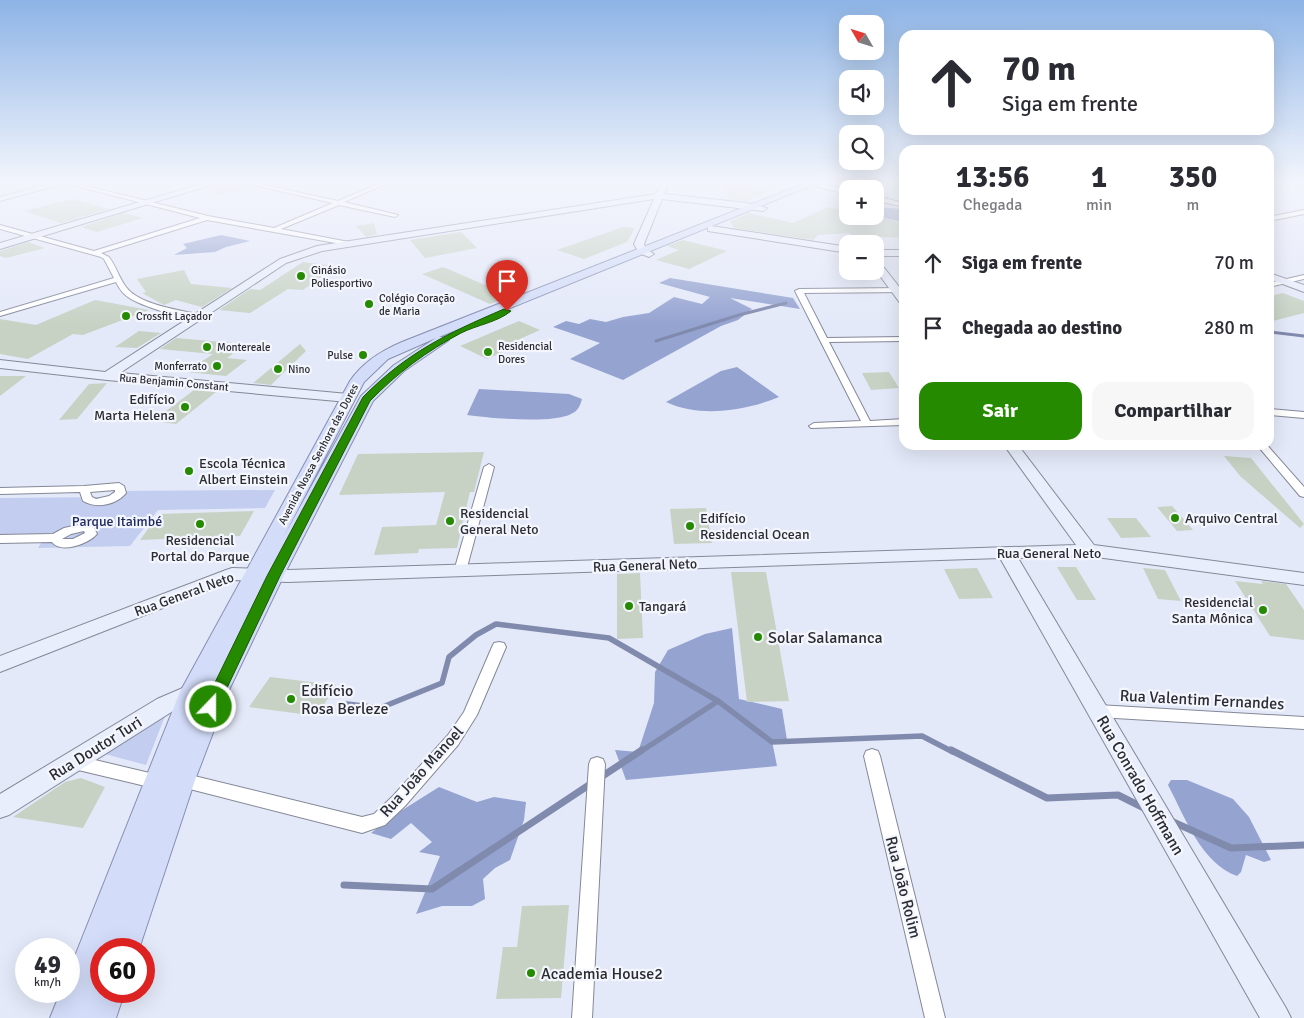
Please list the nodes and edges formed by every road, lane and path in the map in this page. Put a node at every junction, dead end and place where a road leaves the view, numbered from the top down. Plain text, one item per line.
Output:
1 (9, 230) edge
2 (55, 230) edge
3 (171, 230) edge
4 (274, 230) edge
5 (437, 230) edge
6 (645, 230) edge
7 (704, 230) edge
8 (710, 230) edge
9 (714, 230) edge
10 (33, 236) junction
11 (347, 243) junction
12 (0, 246) edge
13 (839, 249) edge
14 (646, 252) junction
15 (96, 253) junction
16 (884, 253) edge
17 (899, 254) edge
18 (884, 272) edge
19 (1304, 277) edge
20 (1274, 278) edge
21 (118, 279) junction
22 (1284, 282) junction
23 (1274, 284) edge
24 (1304, 289) edge
25 (899, 290) edge
26 (0, 314) edge
27 (198, 317) junction
28 (899, 339) edge
29 (824, 340) junction
30 (381, 357) junction
31 (0, 364) edge
32 (404, 364) junction
33 (107, 376) junction
34 (348, 398) junction
35 (1274, 412) edge
36 (1304, 415) edge
37 (899, 422) edge
38 (867, 424) junction
39 (814, 426) dead end
40 (1014, 450) edge
41 (1266, 450) edge
42 (489, 466) dead end
43 (84, 489) dead end
44 (0, 491) edge
45 (1304, 494) edge
46 (55, 538) dead end
47 (0, 539) edge
48 (1089, 550) junction
49 (1006, 553) junction
50 (460, 571) junction
51 (263, 575) junction
52 (1304, 579) edge
53 (499, 647) dead end
54 (0, 664) edge
55 (192, 692) junction
56 (1098, 710) junction
57 (1304, 723) edge
58 (872, 756) dead end
59 (74, 762) junction
60 (597, 764) dead end
61 (170, 781) junction
62 (0, 807) edge
63 (126, 938) edge
64 (104, 1003) edge
65 (67, 1018) edge
66 (99, 1018) edge
67 (582, 1018) edge
68 (935, 1018) edge
69 (1276, 1018) edge

1 - 10 street
2 - 10 street
3 - 15 street
4 - 11 street
5 - 11 street
6 - 14 street
7 - 14 main road, Avenida Nossa Senhora das Dores
8 - 14 main road, Avenida Nossa Senhora das Dores
9 - 13 street
10 - 12 street
10 - 15 street
11 - 27 street
14 - 30 main road, Avenida Nossa Senhora das Dores
14 - 32 main road, Avenida Nossa Senhora das Dores
15 - 21 street
16 - 17 street
18 - 25 street
19 - 22 street
20 - 22 street
21 - 26 street
21 - 27 street
22 - 23 street
22 - 24 street
25 - 29 street
27 - 33 street
28 - 29 street
29 - 38 street
30 - 32 main road
30 - 34 main road, Avenida Nossa Senhora das Dores
31 - 33 street, Rua Benjamin Constant
32 - 51 main road, Avenida Nossa Senhora das Dores
33 - 34 street, Rua Benjamin Constant
34 - 51 main road, Avenida Nossa Senhora das Dores
35 - 36 street
37 - 38 street
38 - 39 street
40 - 48 street
41 - 45 street
42 - 50 street
43 - 44 street
46 - 47 street
48 - 49 street, Rua General Neto
48 - 52 street, Rua General Neto
49 - 50 street, Rua General Neto
49 - 56 street, Rua Conrado Hoffmann
50 - 51 street, Rua General Neto
51 - 54 street, Rua General Neto
51 - 55 main road
51 - 61 main road
53 - 61 street, Rua João Manoel
55 - 59 street, Rua Doutor Turi
55 - 61 main road
56 - 57 street, Rua Valentim Fernandes
56 - 69 street, Rua Conrado Hoffmann
58 - 68 street, Rua João Rolim
59 - 61 street, Rua João Manoel
59 - 62 street, Rua Doutor Turi
60 - 67 street
61 - 63 main road
61 - 65 main road
64 - 66 main road

